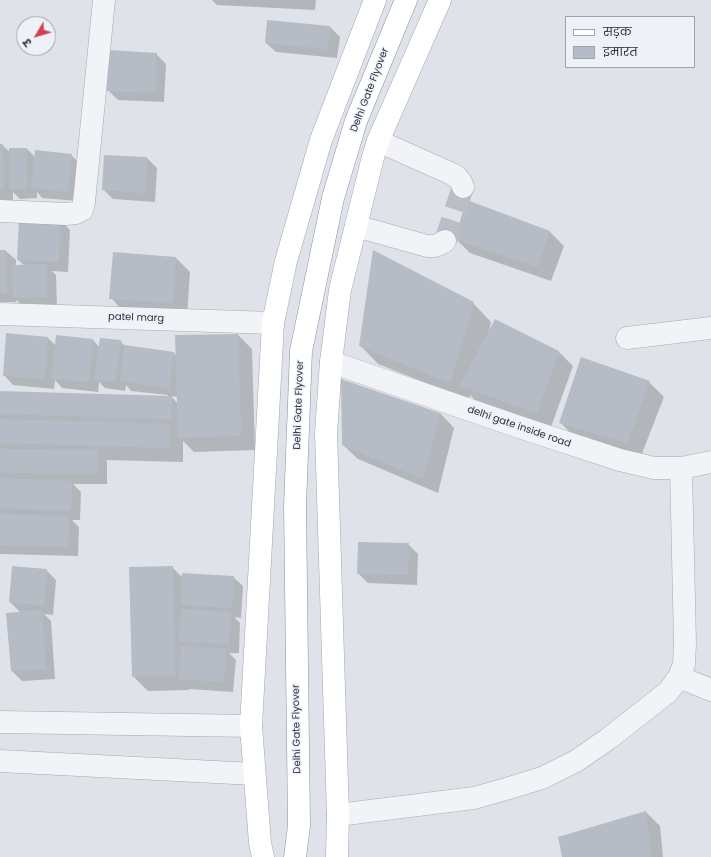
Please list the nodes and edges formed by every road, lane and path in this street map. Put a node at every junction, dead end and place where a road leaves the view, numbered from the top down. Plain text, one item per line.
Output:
1 (104, 0) edge
2 (375, 0) edge
3 (406, 0) edge
4 (440, 0) edge
5 (378, 140) junction
6 (463, 187) dead end
7 (0, 211) edge
8 (356, 226) junction
9 (445, 241) dead end
10 (0, 314) edge
11 (273, 323) junction
12 (711, 328) edge
13 (627, 338) dead end
14 (331, 362) junction
15 (711, 462) edge
16 (681, 468) junction
17 (679, 677) junction
18 (711, 690) edge
19 (0, 722) edge
20 (251, 726) junction
21 (0, 761) edge
22 (254, 774) junction
23 (338, 815) junction
24 (299, 826) junction
25 (263, 857) edge
26 (295, 857) edge
27 (305, 857) edge
28 (337, 857) edge

1 - 7 street
2 - 11 main road
3 - 24 main road, Delhi Gate Flyover
4 - 5 main road
5 - 6 street
5 - 8 main road
8 - 9 street
8 - 14 main road
10 - 11 street, patel marg
11 - 20 main road
12 - 13 street
14 - 16 street, delhi gate inside road
14 - 23 main road
15 - 16 street, delhi gate inside road
16 - 17 street
17 - 18 street
17 - 23 street
19 - 20 street
20 - 22 main road
21 - 22 street
22 - 25 main road
23 - 28 main road
24 - 26 main road, Delhi Gate Flyover
24 - 27 main road, Delhi Gate Flyover

